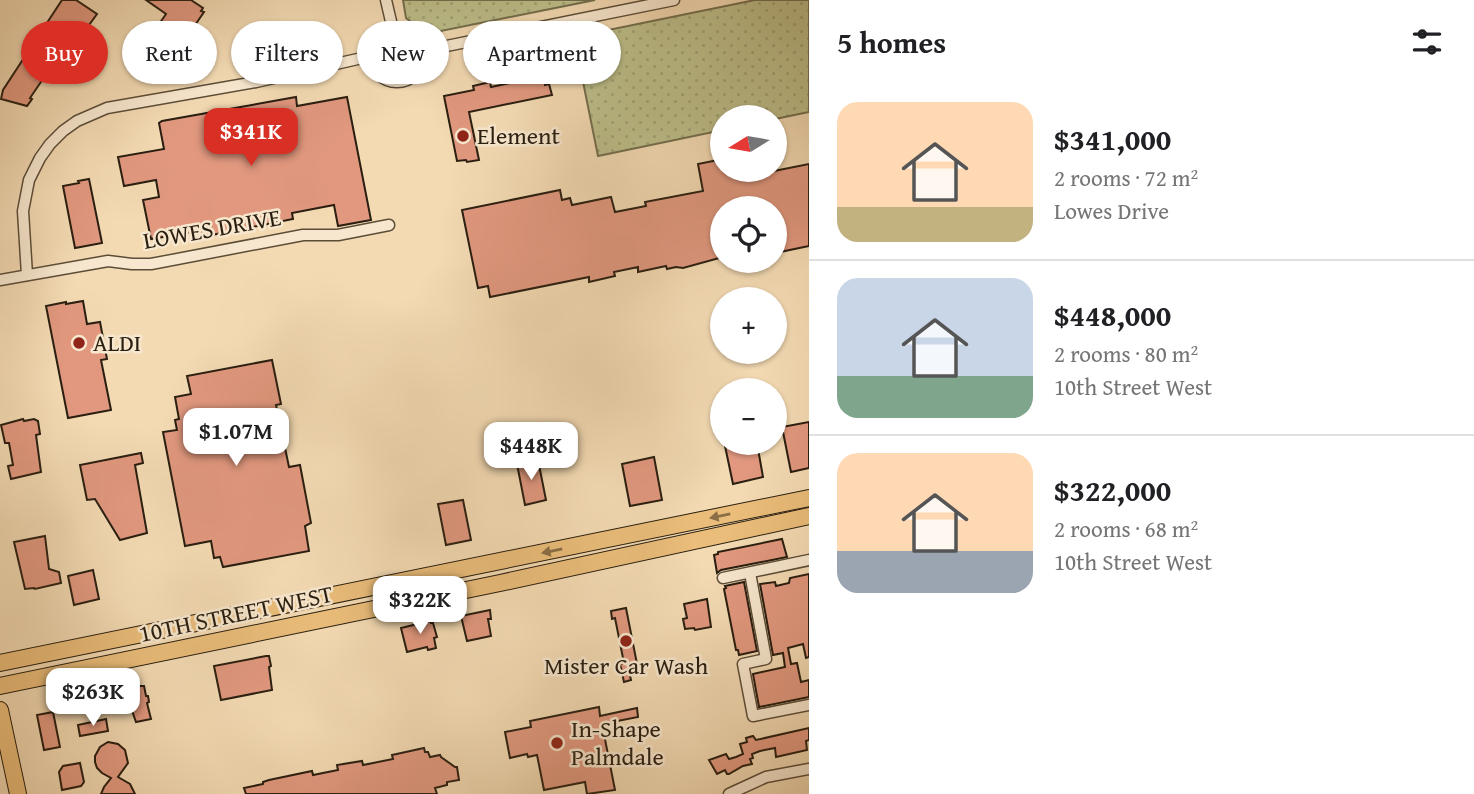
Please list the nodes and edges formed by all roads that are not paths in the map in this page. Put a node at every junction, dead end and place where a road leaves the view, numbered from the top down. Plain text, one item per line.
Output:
1 (386, 0) edge
2 (674, 0) edge
3 (391, 21) edge
4 (449, 46) edge
5 (357, 59) edge
6 (389, 226) dead end
7 (27, 275) junction
8 (0, 280) edge
9 (809, 498) edge
10 (809, 516) edge
11 (809, 560) edge
12 (750, 573) junction
13 (723, 578) dead end
14 (405, 581) junction
15 (327, 597) junction
16 (335, 617) junction
17 (213, 642) junction
18 (0, 663) edge
19 (0, 686) edge
20 (809, 705) edge
21 (0, 710) edge
22 (809, 769) edge
23 (18, 794) edge
24 (729, 794) edge

1 - 3 street
2 - 4 street
5 - 7 street
6 - 7 street, LOWES DRIVE
7 - 8 street, LOWES DRIVE
9 -> 14 main road, 10TH STREET WEST
10 - 16 main road, 10TH STREET WEST
11 - 12 street
12 - 13 street
12 - 20 street
14 - 15 main road, 10TH STREET WEST
14 - 16 main road
15 - 17 main road
15 - 18 main road, 10TH STREET WEST
16 - 17 main road, 10TH STREET WEST
17 - 19 main road, 10TH STREET WEST
21 - 23 main road
22 - 24 street

